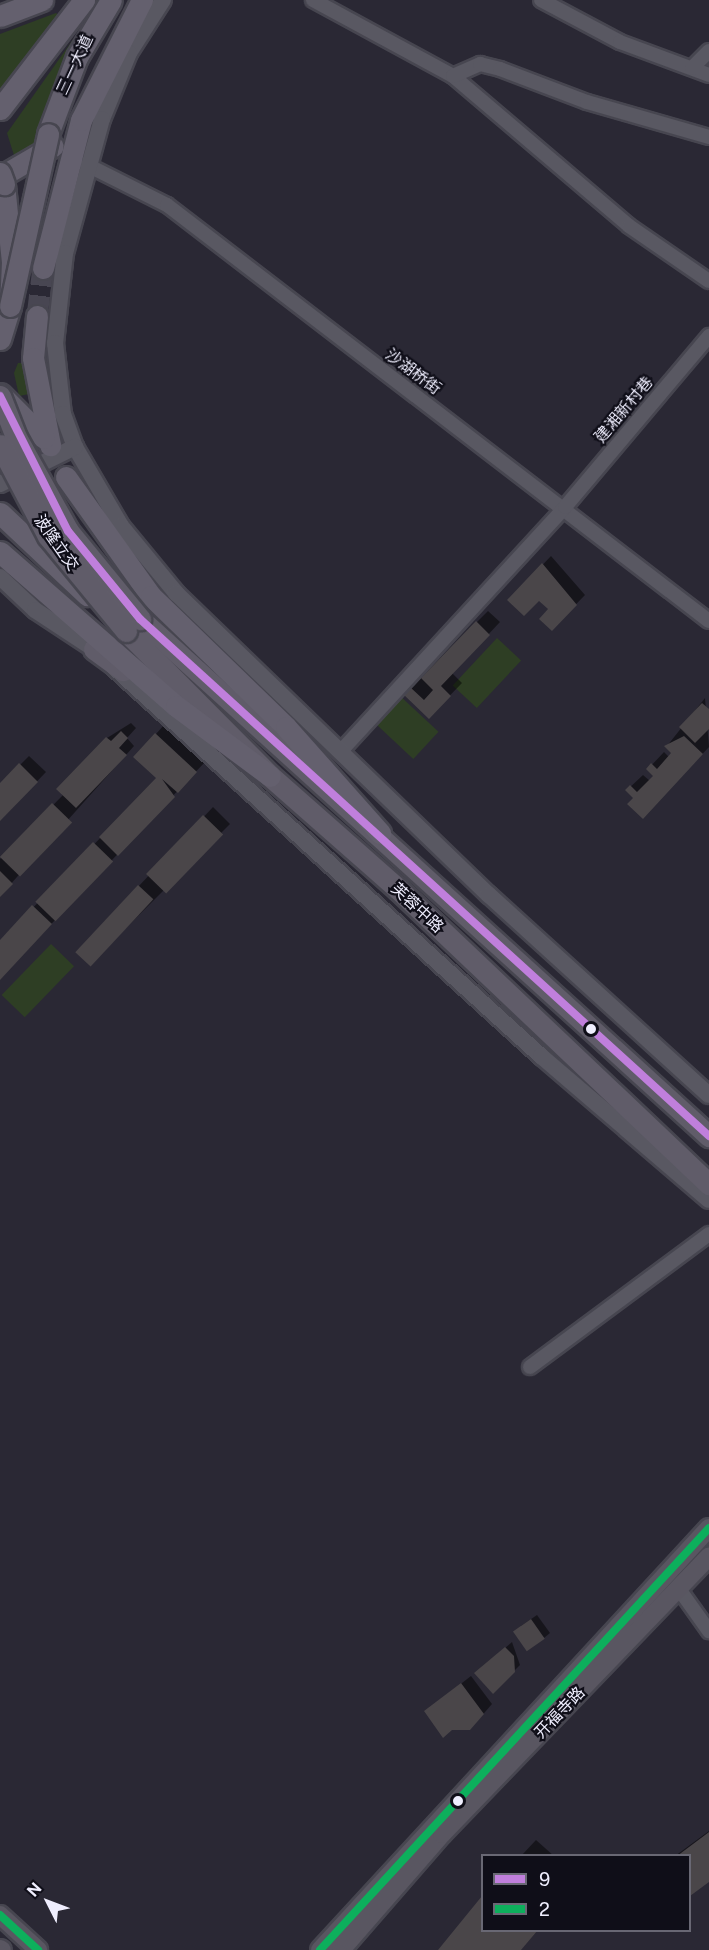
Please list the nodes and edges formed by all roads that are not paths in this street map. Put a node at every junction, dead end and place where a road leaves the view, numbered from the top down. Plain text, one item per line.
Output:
1 (18, 0) edge
2 (42, 0) edge
3 (84, 0) edge
4 (111, 0) edge
5 (142, 0) edge
6 (163, 0) edge
7 (313, 0) edge
8 (541, 0) edge
9 (0, 17) edge
10 (709, 51) edge
11 (692, 68) junction
12 (709, 75) edge
13 (453, 76) junction
14 (0, 110) edge
15 (81, 120) junction
16 (709, 137) edge
17 (87, 165) junction
18 (0, 175) edge
19 (43, 268) tunnel mouth
20 (709, 281) edge
21 (10, 306) junction
22 (37, 316) tunnel mouth
23 (709, 336) edge
24 (0, 339) edge
25 (0, 395) edge
26 (0, 445) edge
27 (75, 447) junction
28 (66, 477) dead end
29 (0, 484) edge
30 (565, 507) junction
31 (0, 513) edge
32 (1, 552) edge
33 (0, 577) edge
34 (709, 621) edge
35 (133, 625) junction
36 (94, 650) junction
37 (176, 706) junction
38 (341, 750) junction
39 (270, 776) junction
40 (380, 833) junction
41 (709, 1095) edge
42 (709, 1136) edge
43 (709, 1184) edge
44 (709, 1200) edge
45 (709, 1234) edge
46 (530, 1367) dead end
47 (709, 1528) edge
48 (709, 1557) edge
49 (679, 1589) junction
50 (709, 1631) edge
51 (0, 1915) edge
52 (39, 1950) edge
53 (320, 1950) edge
54 (341, 1950) edge

1 - 9 street
2 - 9 highway, bridge
3 - 14 highway, 三一大道
4 - 21 highway, 三一大道, bridge
5 - 15 highway
6 - 17 street
7 - 13 street
8 - 11 street
10 - 11 street
11 - 12 street
13 - 16 street
13 - 20 street
15 - 18 highway
15 - 19 highway
17 - 27 street
17 - 30 street, 沙湖桥街
18 - 21 highway, bridge
21 - 24 highway
22 - 25 highway
23 - 30 street, 建湘新村巷
25 - 35 main road, 波隆立交, bridge
26 - 35 main road, 波隆立交, bridge
27 - 29 street
27 - 38 street
28 - 40 highway
30 - 34 street, 沙湖桥街
30 - 38 street, 建湘新村巷
31 - 35 highway, bridge
32 - 37 highway
33 - 36 street
35 - 39 main road, 芙蓉中路
35 - 40 main road, 芙蓉中路
36 - 37 main road
36 - 44 street
37 - 39 highway
38 - 41 street
39 - 43 main road, 芙蓉中路
40 - 42 main road, 芙蓉中路
45 - 46 street
47 - 53 main road, 开福寺路
48 - 49 main road, 开福寺路
49 - 50 street
49 - 54 main road, 开福寺路
51 - 52 main road

